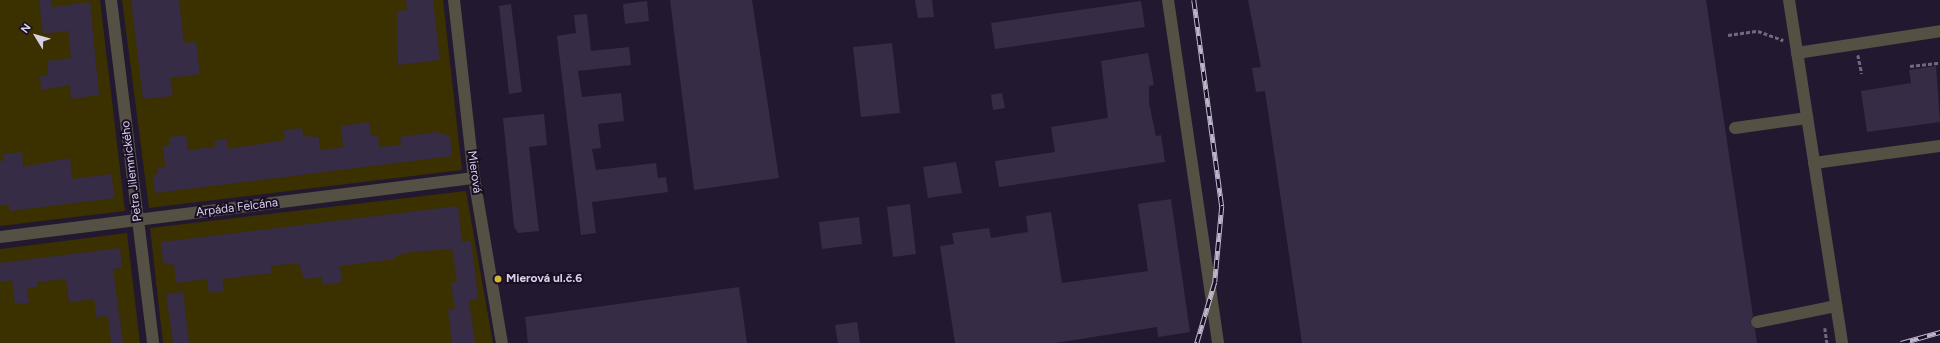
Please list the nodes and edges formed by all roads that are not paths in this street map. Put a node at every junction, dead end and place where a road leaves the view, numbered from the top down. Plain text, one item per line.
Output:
1 (111, 0) edge
2 (454, 0) edge
3 (1168, 0) edge
4 (1789, 0) edge
5 (1940, 31) edge
6 (1796, 47) junction
7 (1807, 118) junction
8 (1735, 128) dead end
9 (1940, 146) edge
10 (1814, 164) junction
11 (474, 178) junction
12 (138, 220) junction
13 (0, 238) edge
14 (1836, 306) junction
15 (1757, 322) dead end
16 (153, 343) edge
17 (502, 343) edge
18 (1218, 343) edge
19 (1842, 343) edge

1 - 12 street, Petra Jilemnického
2 - 11 street, Mierová
3 - 18 street
4 - 6 street
5 - 6 street
6 - 7 street
7 - 8 street
7 - 10 street
9 - 10 street
10 - 14 street
11 - 12 street, Arpáda Felcána
11 - 17 street, Mierová
12 - 13 street, Arpáda Felcána
12 - 16 street, Petra Jilemnického
14 - 15 street
14 - 19 street

